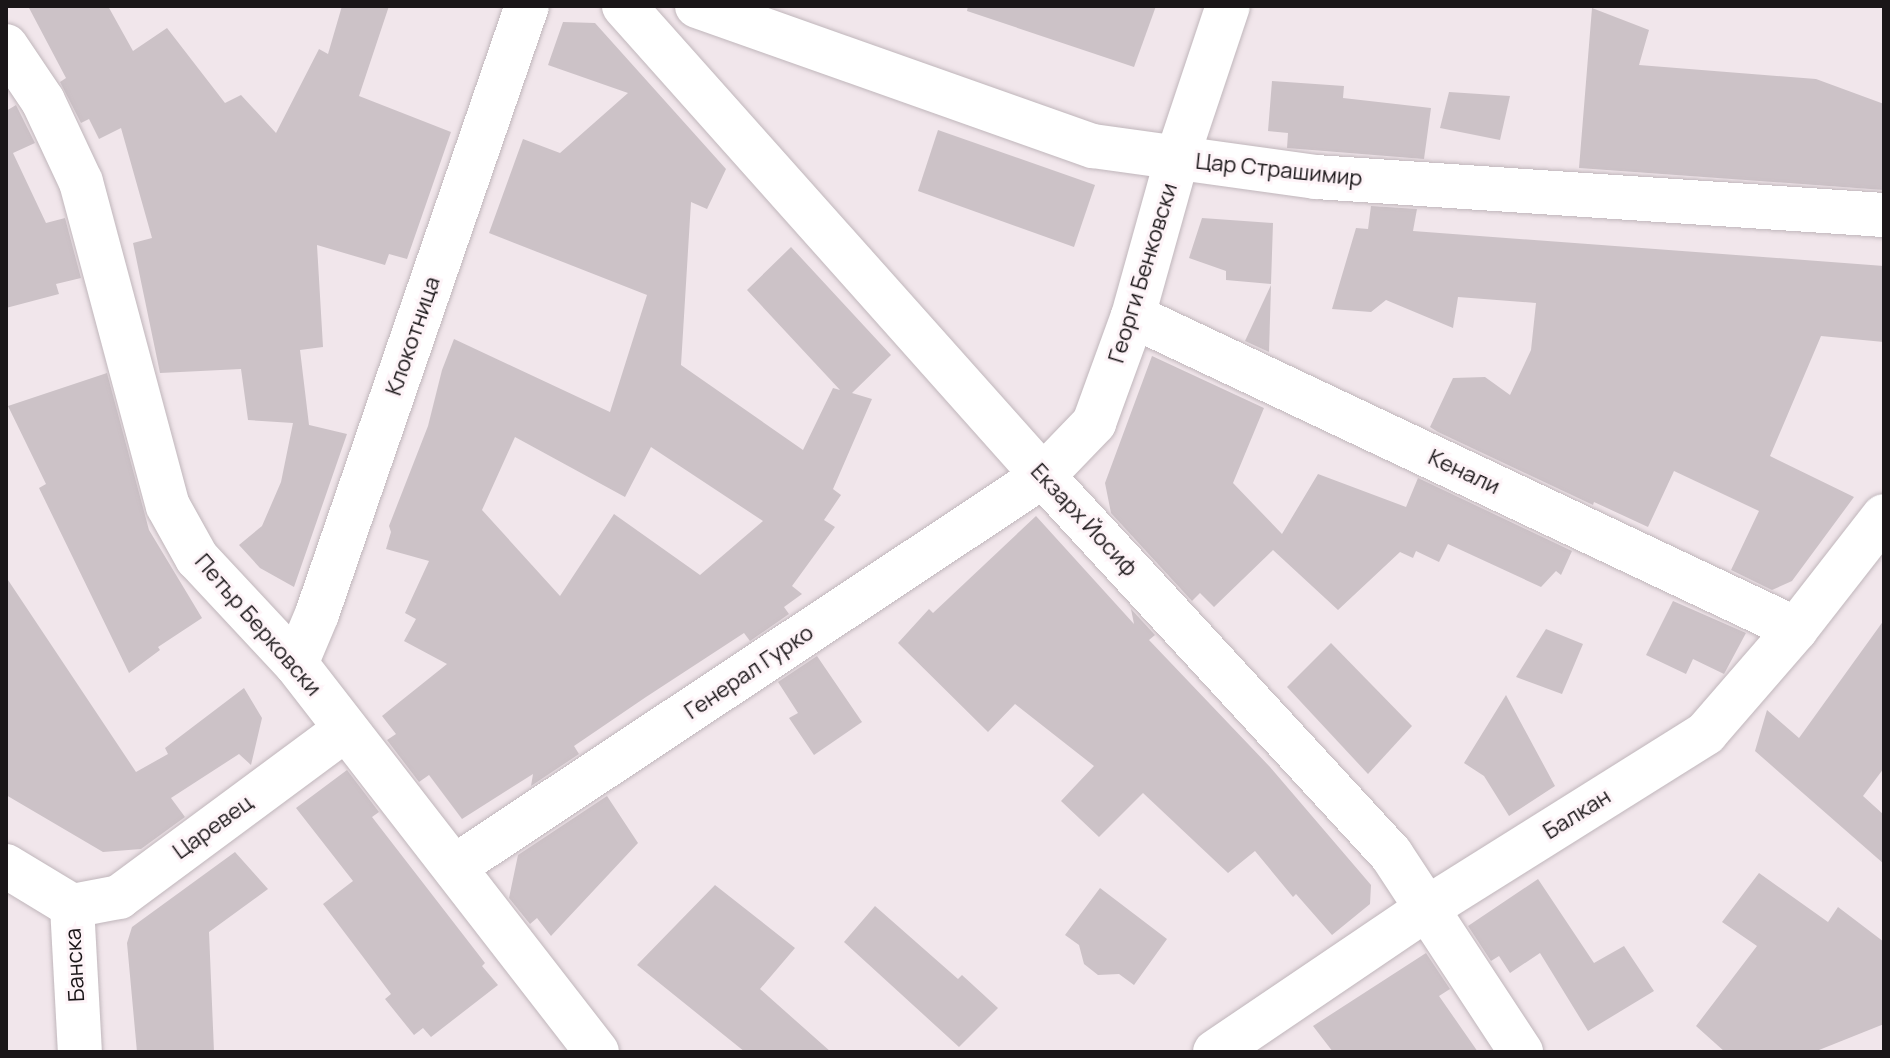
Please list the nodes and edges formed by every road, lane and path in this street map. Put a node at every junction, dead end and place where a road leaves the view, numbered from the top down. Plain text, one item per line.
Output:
1 (527, 6) edge
2 (624, 6) edge
3 (697, 6) edge
4 (1228, 6) edge
5 (6, 46) edge
6 (1177, 158) junction
7 (1884, 215) edge
8 (1133, 316) junction
9 (1043, 476) junction
10 (1884, 516) edge
11 (1796, 629) junction
12 (296, 664) junction
13 (346, 729) junction
14 (6, 866) edge
15 (454, 867) junction
16 (72, 906) junction
17 (1429, 907) junction
18 (80, 1052) edge
19 (597, 1052) edge
20 (1215, 1052) edge
21 (1521, 1052) edge

1 - 12 street, Клокотница
2 - 9 street, Екзарх Йосиф
3 - 6 street, Цар Страшимир
4 - 6 street, Георги Бенковски
5 - 12 street, Петър Берковски
6 - 7 street, Цар Страшимир
6 - 8 street, Георги Бенковски
8 - 9 street, Георги Бенковски
8 - 11 street, Кенали
9 - 15 street, Генерал Гурко
9 - 17 street, Екзарх Йосиф
10 - 11 street, Балкан
11 - 17 street, Балкан
12 - 13 street, Петър Берковски
13 - 15 street, Петър Берковски
13 - 16 street, Царевец
14 - 16 street, Банска
15 - 19 street, Петър Берковски
16 - 18 street, Банска
17 - 20 street, Балкан
17 - 21 street, Екзарх Йосиф

